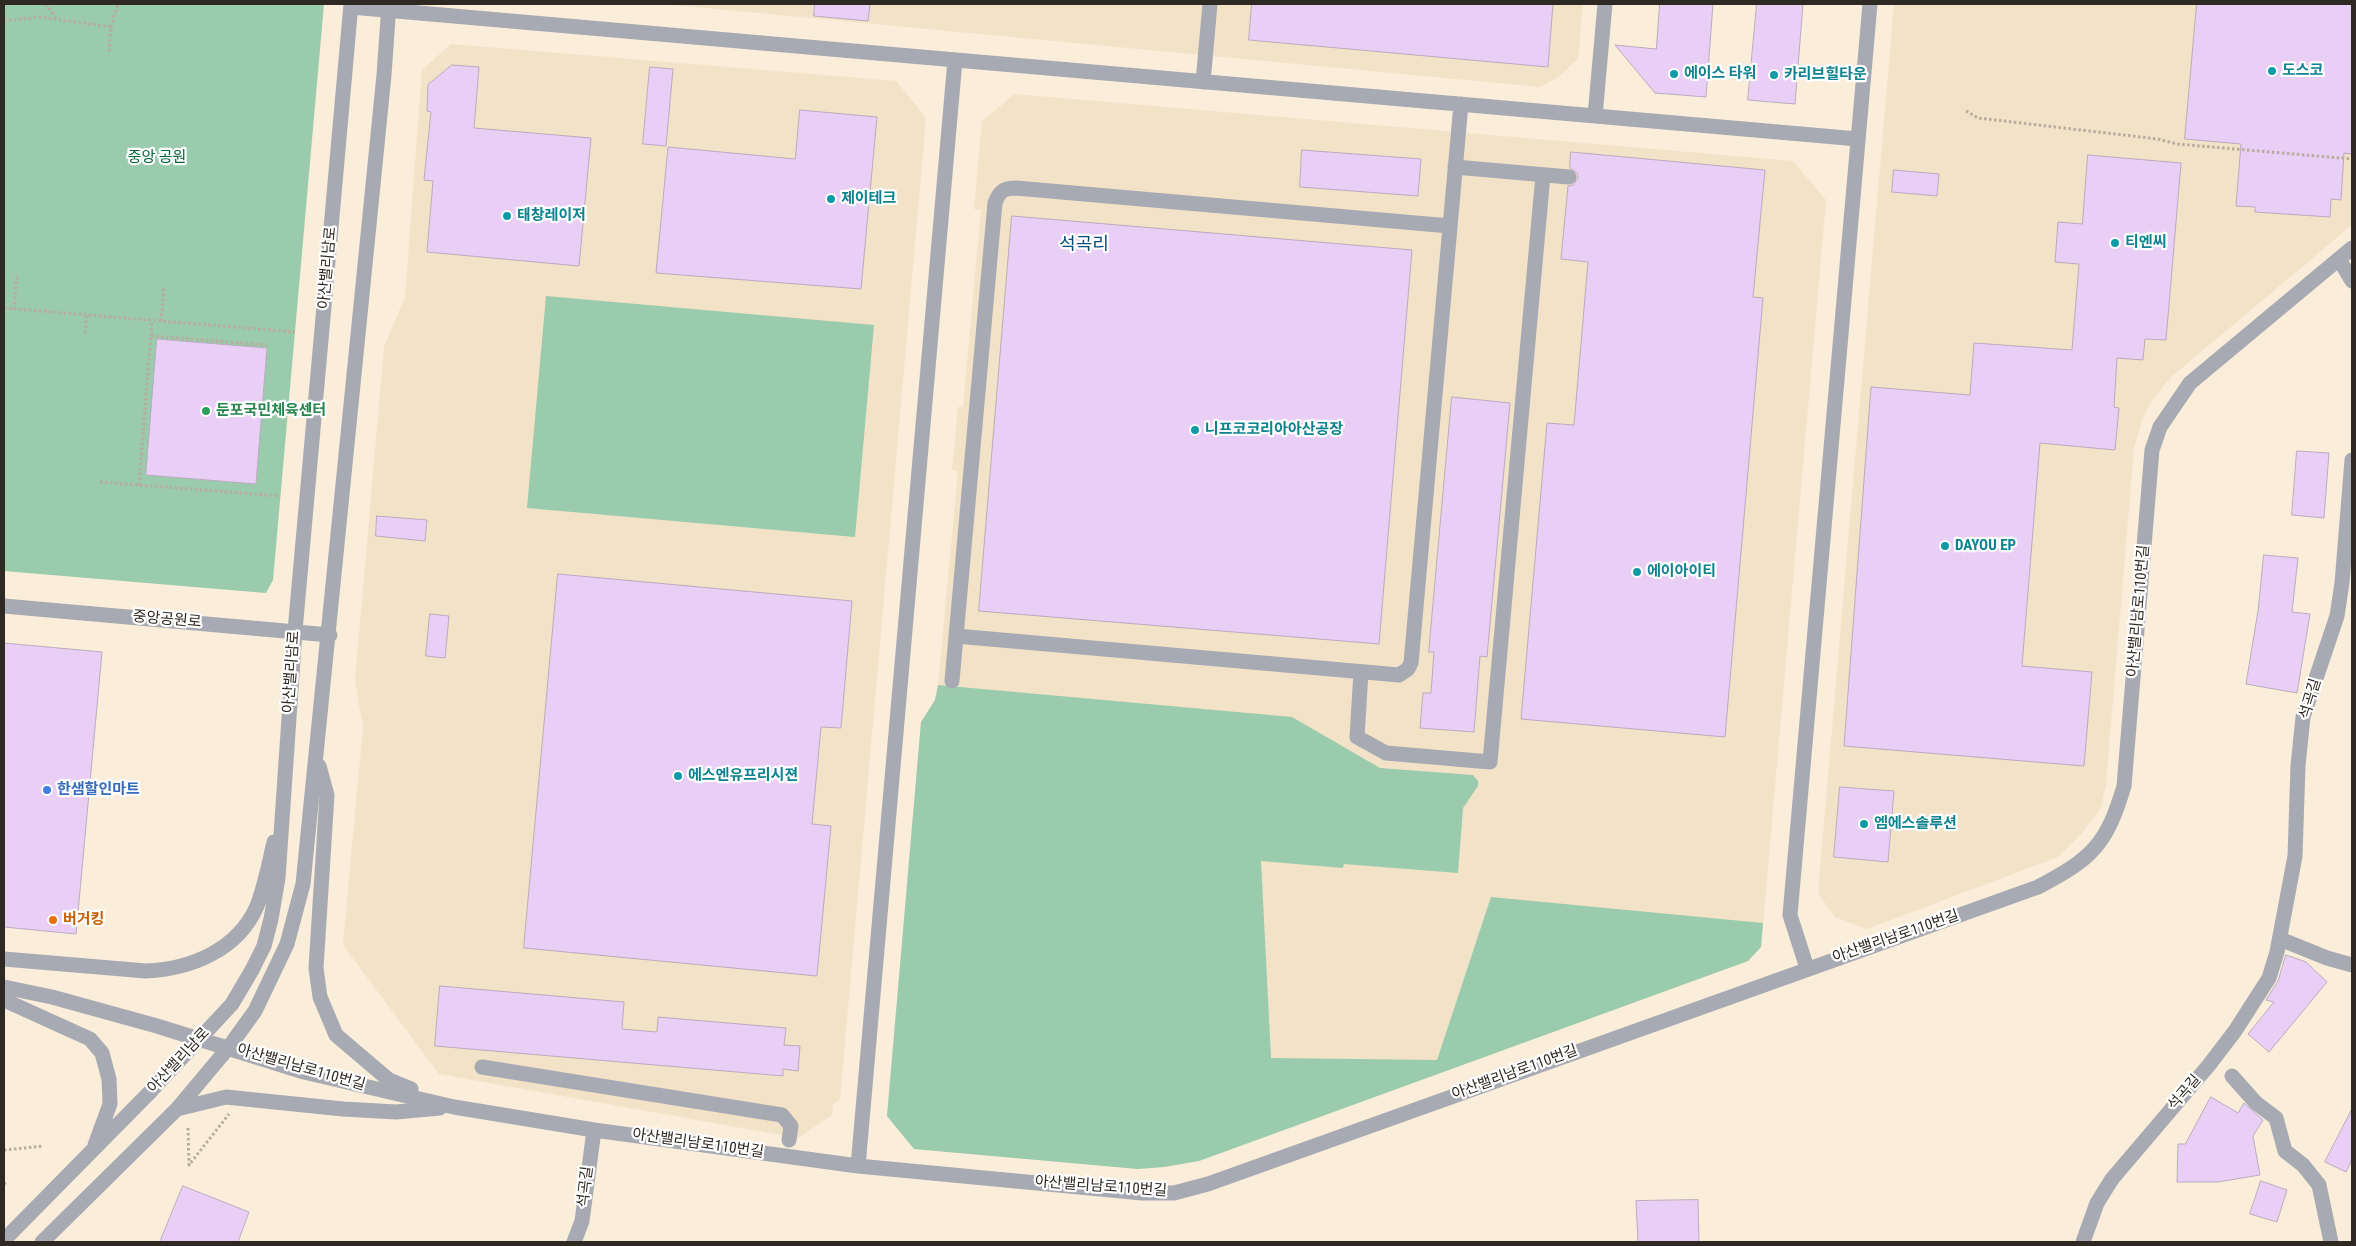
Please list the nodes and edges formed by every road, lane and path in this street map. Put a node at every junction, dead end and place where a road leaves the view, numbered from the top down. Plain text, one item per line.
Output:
1 (46, 4) edge
2 (118, 4) edge
3 (1210, 4) edge
4 (1604, 4) edge
5 (1870, 4) edge
6 (351, 5) edge
7 (388, 7) edge
8 (56, 19) junction
9 (4, 21) edge
10 (111, 27) junction
11 (108, 52) dead end
12 (954, 60) junction
13 (1203, 82) junction
14 (1461, 104) junction
15 (1966, 111) dead end
16 (1595, 116) junction
17 (1858, 139) junction
18 (2352, 159) edge
19 (1455, 167) junction
20 (1543, 175) junction
21 (1569, 177) dead end
22 (1450, 226) junction
23 (2352, 248) edge
24 (2339, 259) junction
25 (17, 275) dead end
26 (2352, 281) edge
27 (164, 288) dead end
28 (4, 308) edge
29 (14, 309) junction
30 (87, 315) junction
31 (152, 320) junction
32 (161, 321) junction
33 (295, 332) dead end
34 (85, 333) dead end
35 (151, 336) junction
36 (267, 345) dead end
37 (2352, 460) edge
38 (100, 482) dead end
39 (139, 485) junction
40 (280, 496) dead end
41 (4, 606) edge
42 (295, 632) junction
43 (330, 634) junction
44 (956, 636) junction
45 (1361, 672) junction
46 (952, 681) dead end
47 (316, 757) junction
48 (283, 807) junction
49 (2280, 939) junction
50 (4, 960) edge
51 (2352, 964) edge
52 (1807, 968) junction
53 (4, 987) edge
54 (4, 1000) edge
55 (201, 1039) junction
56 (229, 1048) junction
57 (482, 1067) dead end
58 (2232, 1076) dead end
59 (454, 1107) junction
60 (176, 1109) junction
61 (230, 1114) dead end
62 (188, 1128) dead end
63 (594, 1130) junction
64 (789, 1140) dead end
65 (43, 1146) dead end
66 (4, 1150) edge
67 (93, 1150) junction
68 (858, 1166) junction
69 (4, 1240) edge
70 (42, 1242) edge
71 (574, 1242) edge
72 (2084, 1242) edge
73 (2331, 1242) edge

1 - 8 path
2 - 10 path
3 - 13 street
4 - 16 street
5 - 17 street
6 - 7 street
6 - 42 street, 아산밸리남로
7 - 12 street
7 - 43 street, 아산밸리남로
8 - 9 path
8 - 10 path
10 - 11 path
12 - 13 street
12 - 68 street
13 - 14 street
14 - 16 street
14 - 19 street
15 - 18 path
16 - 17 street
17 - 52 street
19 - 20 street
19 - 22 street
20 - 21 street
20 - 45 street
22 - 44 street
22 - 45 street
23 - 24 street, 아산밸리남로110번길
24 - 26 street
24 - 52 street, 아산밸리남로110번길
25 - 29 path
27 - 32 path
28 - 29 path
29 - 30 path
30 - 31 path
30 - 34 path
31 - 32 path
31 - 35 path
32 - 33 path
35 - 36 path
35 - 39 path
37 - 49 street, 석곡길
38 - 39 path
39 - 40 path
41 - 42 street, 중앙공원로
42 - 43 street, 중앙공원로
42 - 48 street, 아산밸리남로
43 - 47 street, 아산밸리남로
44 - 45 street
44 - 46 street
47 - 56 street, 아산밸리남로
47 - 59 street
48 - 50 street
48 - 55 street, 아산밸리남로
49 - 51 street
49 - 72 street, 석곡길
52 - 68 street, 아산밸리남로110번길
53 - 55 street, 아산밸리남로110번길
54 - 67 street
55 - 56 street, 아산밸리남로110번길
55 - 67 street, 아산밸리남로
56 - 59 street, 아산밸리남로110번길
56 - 60 street, 아산밸리남로
57 - 64 street
58 - 73 street
59 - 60 street
59 - 63 street, 아산밸리남로110번길
60 - 70 street, 아산밸리남로
61 - 62 path
63 - 68 street, 아산밸리남로110번길
63 - 71 street, 석곡길
65 - 66 path
67 - 69 street, 아산밸리남로

